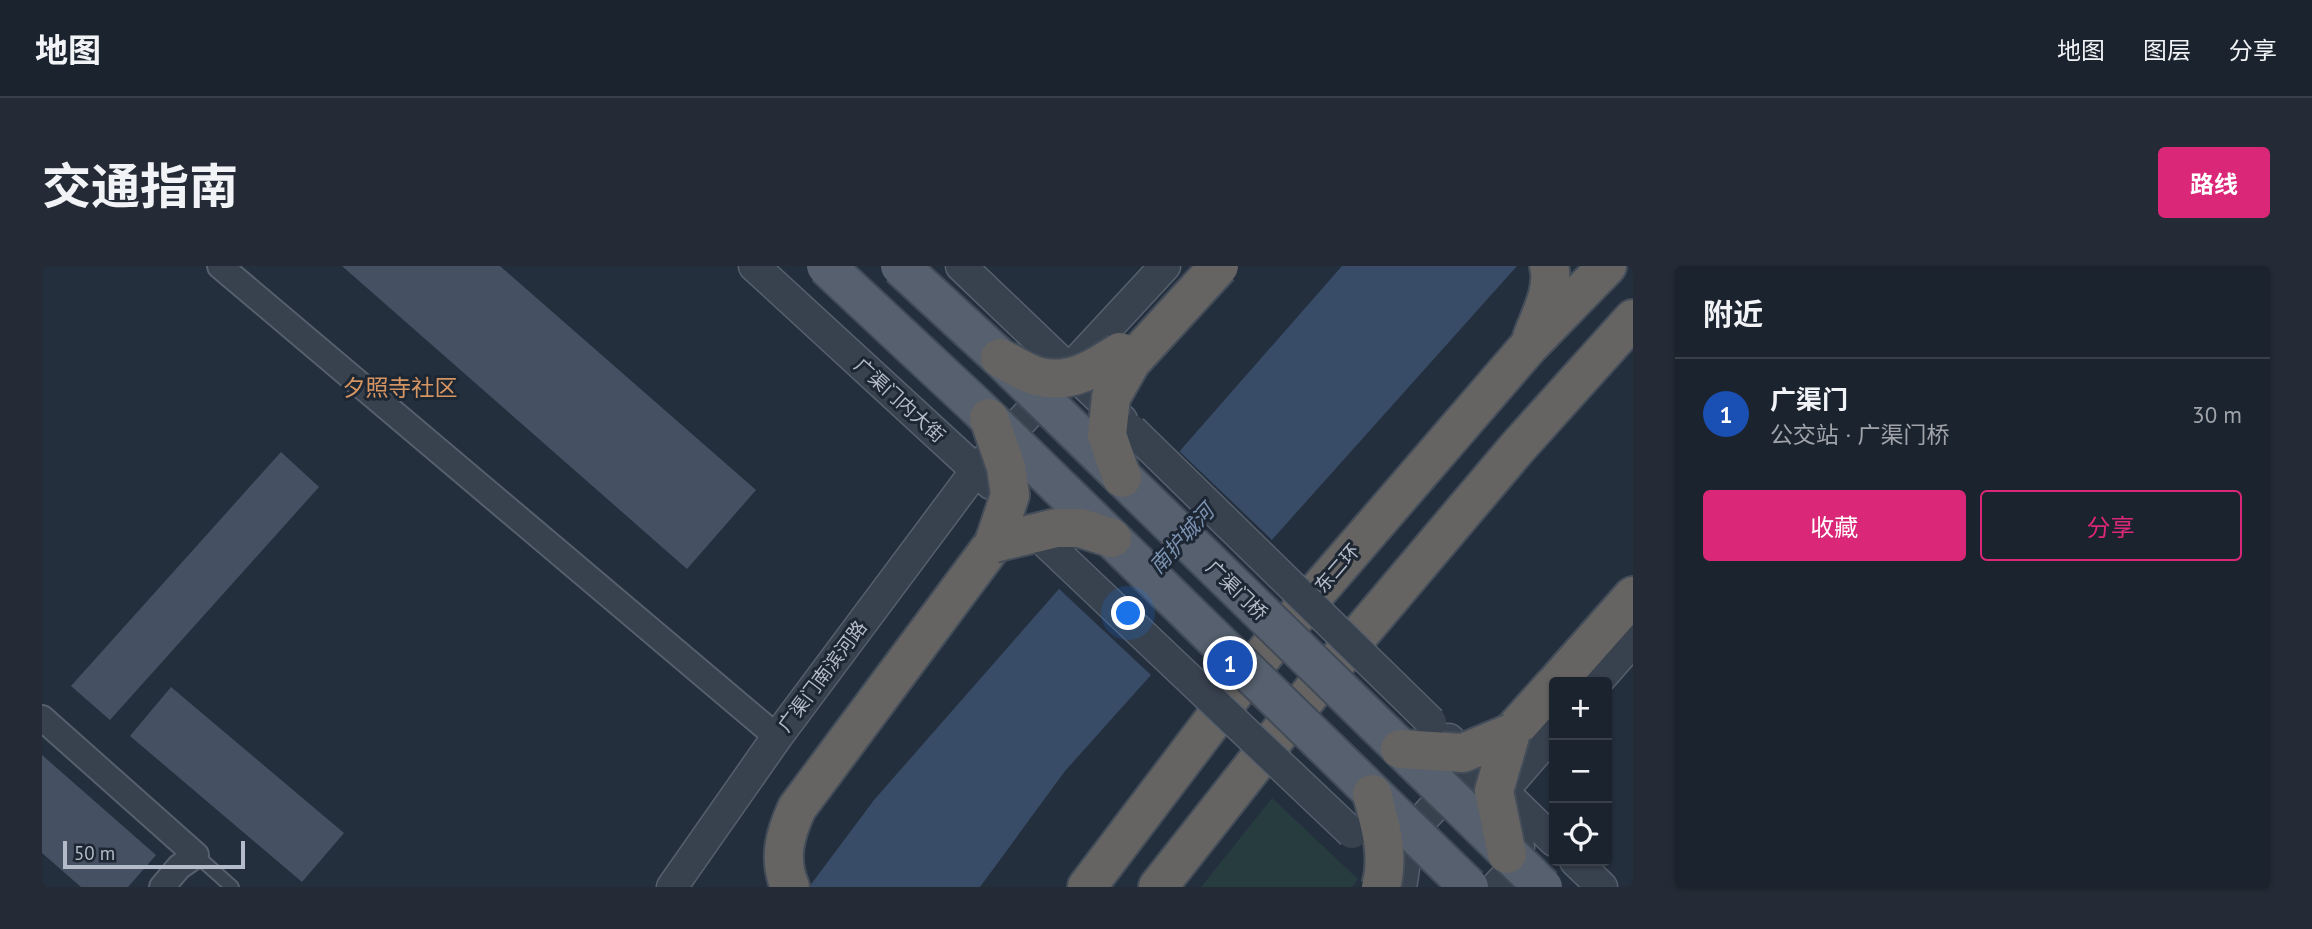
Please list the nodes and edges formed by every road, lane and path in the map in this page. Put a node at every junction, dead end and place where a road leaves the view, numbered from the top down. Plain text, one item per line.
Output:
1 (220, 266) edge
2 (754, 266) edge
3 (826, 266) edge
4 (900, 266) edge
5 (961, 266) edge
6 (1165, 266) edge
7 (1200, 266) edge
8 (1219, 266) edge
9 (1549, 266) edge
10 (1607, 266) edge
11 (1633, 319) edge
12 (1633, 337) edge
13 (1528, 347) junction
14 (1000, 358) junction
15 (1070, 369) junction
16 (989, 418) junction
17 (1517, 448) junction
18 (976, 469) junction
19 (1122, 478) junction
20 (1112, 538) junction
21 (993, 543) junction
22 (1633, 596) edge
23 (1633, 641) edge
24 (1561, 677) edge
25 (1601, 677) edge
26 (1549, 691) edge
27 (42, 718) edge
28 (1511, 733) junction
29 (777, 737) junction
30 (1549, 737) edge
31 (1400, 749) junction
32 (1497, 786) junction
33 (1372, 794) junction
34 (1549, 836) edge
35 (196, 855) junction
36 (1580, 866) edge
37 (1502, 870) edge
38 (1397, 885) edge
39 (162, 887) edge
40 (232, 887) edge
41 (672, 887) edge
42 (790, 887) edge
43 (1087, 887) edge
44 (1158, 887) edge
45 (1469, 887) edge
46 (1542, 887) edge
47 (1602, 887) edge

1 - 29 street
2 - 18 street, 广渠门内大街
3 - 16 main road, bridge
4 - 14 main road, 广渠门桥, bridge
5 - 15 street
6 - 15 street, 广渠门南滨河路
7 - 14 highway, bridge
8 - 19 highway, bridge
9 - 13 highway
10 - 13 highway, 东二环
11 - 17 highway
12 - 17 highway
13 - 43 highway, 东二环
14 - 19 main road, 广渠门桥, bridge
15 - 18 street, 广渠门南滨河路
15 - 32 street, bridge
16 - 20 main road, bridge
16 - 21 highway, bridge
17 - 44 highway
18 - 29 street, 广渠门南滨河路
18 - 38 street, 广渠门内大街, bridge
19 - 31 main road, 广渠门桥, bridge
20 - 21 highway, bridge
20 - 33 main road, bridge
21 - 42 highway
22 - 24 highway
23 - 25 street
26 - 28 highway
27 - 35 street
28 - 31 highway, bridge
28 - 37 highway, bridge
29 - 41 street, 广渠门南滨河路
30 - 32 street
31 - 37 main road, 广渠门桥, bridge
32 - 34 street
32 - 37 street
32 - 38 street
33 - 38 highway, bridge
33 - 45 main road, bridge
35 - 39 street
35 - 40 lane
36 - 47 street
37 - 46 main road, 广渠门桥, bridge

